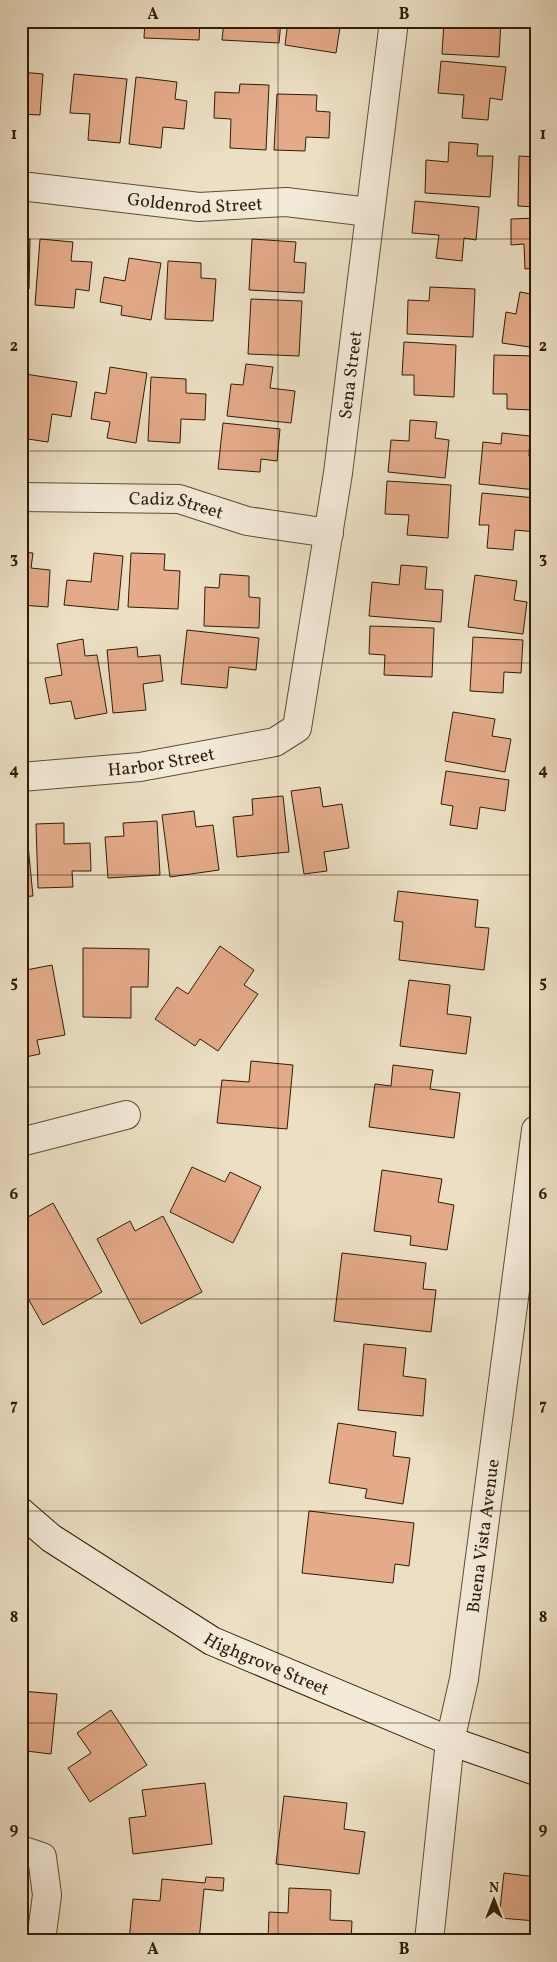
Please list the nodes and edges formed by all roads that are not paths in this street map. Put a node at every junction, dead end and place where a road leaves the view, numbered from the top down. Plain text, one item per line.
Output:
1 (394, 21) edge
2 (21, 186) edge
3 (369, 212) junction
4 (21, 497) edge
5 (329, 533) junction
6 (297, 728) joint
7 (21, 777) edge
8 (126, 1115) dead end
9 (536, 1130) edge
10 (21, 1142) edge
11 (21, 1512) edge
12 (450, 1741) junction
13 (536, 1771) edge
14 (32, 1854) edge
15 (41, 1941) edge
16 (429, 1941) edge

1 - 3 street, Sena Street
2 - 3 street, Goldenrod Street
3 - 5 street, Sena Street
4 - 5 street, Cadiz Street
5 - 6 street, Sena Street
6 - 7 street, Harbor Street
8 - 10 street
9 - 12 street, Buena Vista Avenue
11 - 12 street, Highgrove Street
12 - 13 street, Highgrove Street
12 - 16 street, Buena Vista Avenue
14 - 15 street

